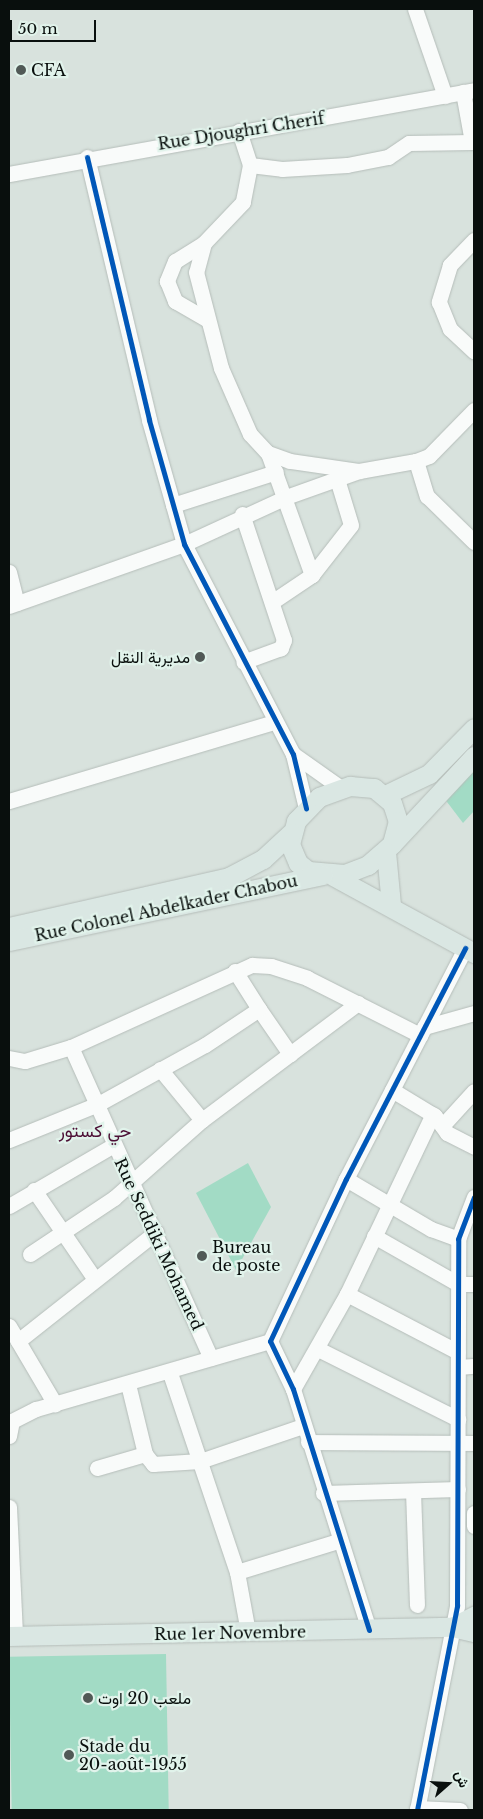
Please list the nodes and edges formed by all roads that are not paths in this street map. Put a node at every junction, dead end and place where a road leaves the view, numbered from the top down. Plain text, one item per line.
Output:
1 (415, 9) edge
2 (469, 91) edge
3 (445, 96) junction
4 (240, 132) junction
5 (473, 149) edge
6 (87, 157) junction
7 (250, 165) junction
8 (9, 174) edge
9 (474, 240) edge
10 (204, 243) junction
11 (206, 319) junction
12 (474, 351) edge
13 (474, 410) edge
14 (268, 453) junction
15 (416, 461) junction
16 (359, 471) junction
17 (276, 472) junction
18 (337, 479) junction
19 (286, 497) junction
20 (173, 505) junction
21 (242, 514) junction
22 (474, 542) edge
23 (184, 544) junction
24 (9, 572) edge
25 (312, 575) junction
26 (272, 602) junction
27 (13, 604) edge
28 (243, 662) junction
29 (274, 722) junction
30 (474, 728) edge
31 (293, 754) junction
32 (474, 756) edge
33 (341, 788) junction
34 (385, 795) junction
35 (9, 801) edge
36 (306, 808) junction
37 (291, 833) junction
38 (389, 848) junction
39 (328, 876) junction
40 (391, 905) junction
41 (9, 927) edge
42 (9, 941) edge
43 (470, 950) edge
44 (235, 971) junction
45 (358, 1003) junction
46 (259, 1009) junction
47 (474, 1013) edge
48 (422, 1031) junction
49 (71, 1047) junction
50 (290, 1054) junction
51 (9, 1058) edge
52 (160, 1069) junction
53 (392, 1090) junction
54 (474, 1091) edge
55 (98, 1104) junction
56 (433, 1114) junction
57 (202, 1120) junction
58 (442, 1126) junction
59 (9, 1140) edge
60 (114, 1145) junction
61 (474, 1146) edge
62 (346, 1179) junction
63 (132, 1182) junction
64 (34, 1190) junction
65 (474, 1197) edge
66 (391, 1204) junction
67 (9, 1206) edge
68 (62, 1232) junction
69 (156, 1232) junction
70 (374, 1236) junction
71 (458, 1239) junction
72 (30, 1254) dead end
73 (94, 1278) junction
74 (458, 1284) junction
75 (474, 1284) edge
76 (347, 1294) junction
77 (9, 1326) edge
78 (18, 1341) junction
79 (270, 1341) junction
80 (318, 1349) junction
81 (211, 1358) junction
82 (458, 1359) junction
83 (474, 1366) edge
84 (170, 1373) junction
85 (128, 1384) junction
86 (293, 1389) junction
87 (55, 1404) junction
88 (458, 1418) junction
89 (304, 1426) junction
90 (9, 1436) edge
91 (308, 1442) junction
92 (458, 1442) junction
93 (474, 1443) edge
94 (145, 1454) junction
95 (200, 1462) junction
96 (97, 1468) dead end
97 (458, 1488) junction
98 (413, 1491) junction
99 (323, 1493) junction
100 (9, 1507) edge
101 (474, 1513) edge
102 (474, 1526) edge
103 (338, 1541) junction
104 (237, 1572) junction
105 (417, 1605) dead end
106 (474, 1616) edge
107 (452, 1627) junction
108 (369, 1630) junction
109 (248, 1632) junction
110 (474, 1632) edge
111 (12, 1636) edge
112 (417, 1809) edge
113 (460, 1810) edge

1 - 3 street
2 - 3 street, Rue Djoughri Cherif
2 - 5 street
3 - 4 street, Rue Djoughri Cherif
4 - 6 street, Rue Djoughri Cherif
4 - 7 street
5 - 7 street
6 - 8 street, Rue Djoughri Cherif
6 - 20 street
7 - 10 street
9 - 12 street
10 - 11 street
10 - 11 street
11 - 14 street
13 - 15 street
14 - 16 street
14 - 17 street
15 - 16 street
15 - 22 street
16 - 18 street
17 - 19 street
17 - 20 street
18 - 19 street
18 - 25 street
19 - 21 street
19 - 25 street
20 - 23 street
21 - 23 street
21 - 26 street
23 - 27 street
23 - 28 street
24 - 27 street
25 - 26 street
26 - 28 street
28 - 29 street
29 - 31 street
29 - 35 street
30 - 34 main road
31 - 33 street
31 - 36 street
32 - 38 main road
33 - 34 main road
33 - 36 main road
34 - 38 main road
36 - 37 main road
37 - 39 main road
37 - 41 main road, Rue Colonel Abdelkader Chabou
38 - 39 main road
38 - 40 main road
39 - 40 main road
39 - 42 main road, Rue Colonel Abdelkader Chabou
40 - 43 main road
43 - 48 street
44 - 45 street
44 - 46 street
44 - 49 street
45 - 48 street
45 - 50 street
46 - 50 street
46 - 52 street
47 - 48 street
48 - 53 street
49 - 51 street
49 - 55 street, Rue Seddiki Mohamed
50 - 57 street
52 - 55 street
52 - 57 street
53 - 56 street
53 - 62 street
54 - 58 street
55 - 59 street
55 - 60 street, Rue Seddiki Mohamed
56 - 58 street
56 - 66 street
57 - 63 street
58 - 61 street
60 - 63 street, Rue Seddiki Mohamed
60 - 64 street
62 - 66 street
62 - 79 street
63 - 68 street
63 - 69 street, Rue Seddiki Mohamed
64 - 67 street
64 - 68 street
65 - 71 street
66 - 70 street
66 - 71 street
68 - 72 street
68 - 73 street
69 - 73 street
69 - 81 street, Rue Seddiki Mohamed
70 - 74 street
70 - 76 street
71 - 74 street
73 - 78 street
74 - 75 street
74 - 82 street
76 - 80 street
76 - 82 street
77 - 78 street
78 - 87 street
79 - 81 street
79 - 86 street
80 - 86 street
80 - 88 street
81 - 84 street
82 - 83 street
82 - 88 street
84 - 85 street
84 - 95 street
85 - 87 street
85 - 94 street
86 - 89 street
87 - 90 street
88 - 92 street
89 - 91 street
89 - 95 street
91 - 92 street
91 - 99 street
92 - 93 street
92 - 97 street
94 - 95 street
94 - 96 street
95 - 104 street
97 - 98 street
97 - 107 street
98 - 99 street
98 - 105 street
99 - 103 street
100 - 111 street
101 - 102 street
103 - 104 street
103 - 108 street
104 - 109 street
106 - 107 main road, Rue 1er Novembre
107 - 108 main road, Rue 1er Novembre
107 - 110 main road, Rue 1er Novembre
107 - 112 street
108 - 109 main road, Rue 1er Novembre
109 - 111 main road, Rue 1er Novembre
112 - 113 street

